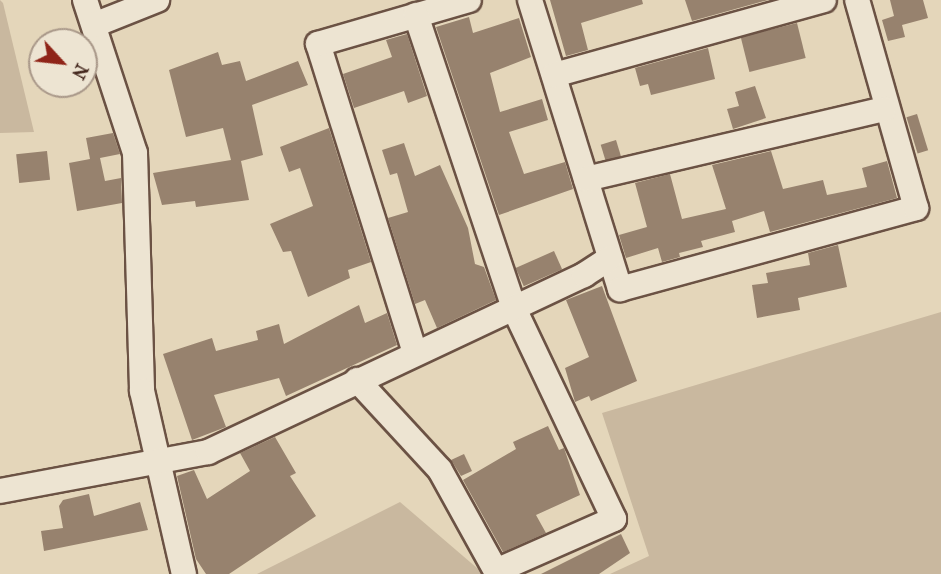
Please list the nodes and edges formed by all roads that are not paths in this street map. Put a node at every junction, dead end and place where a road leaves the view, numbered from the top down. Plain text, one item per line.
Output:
1 (85, 0) edge
2 (157, 0) edge
3 (470, 0) edge
4 (530, 0) edge
5 (824, 0) edge
6 (857, 0) edge
7 (416, 15) junction
8 (94, 25) junction
9 (554, 75) junction
10 (884, 109) junction
11 (586, 179) junction
12 (610, 258) junction
13 (513, 308) junction
14 (415, 353) junction
15 (357, 380) junction
16 (158, 464) junction
17 (0, 491) edge
18 (184, 574) edge

1 - 8 street
2 - 8 street
3 - 7 street
4 - 9 street
5 - 9 street
6 - 10 street
7 - 13 street
7 - 14 street
8 - 16 street
9 - 11 street
10 - 11 street
10 - 12 street
11 - 12 street
12 - 13 street
13 - 14 street
13 - 15 street
14 - 15 street
15 - 16 street
16 - 17 street
16 - 18 street

